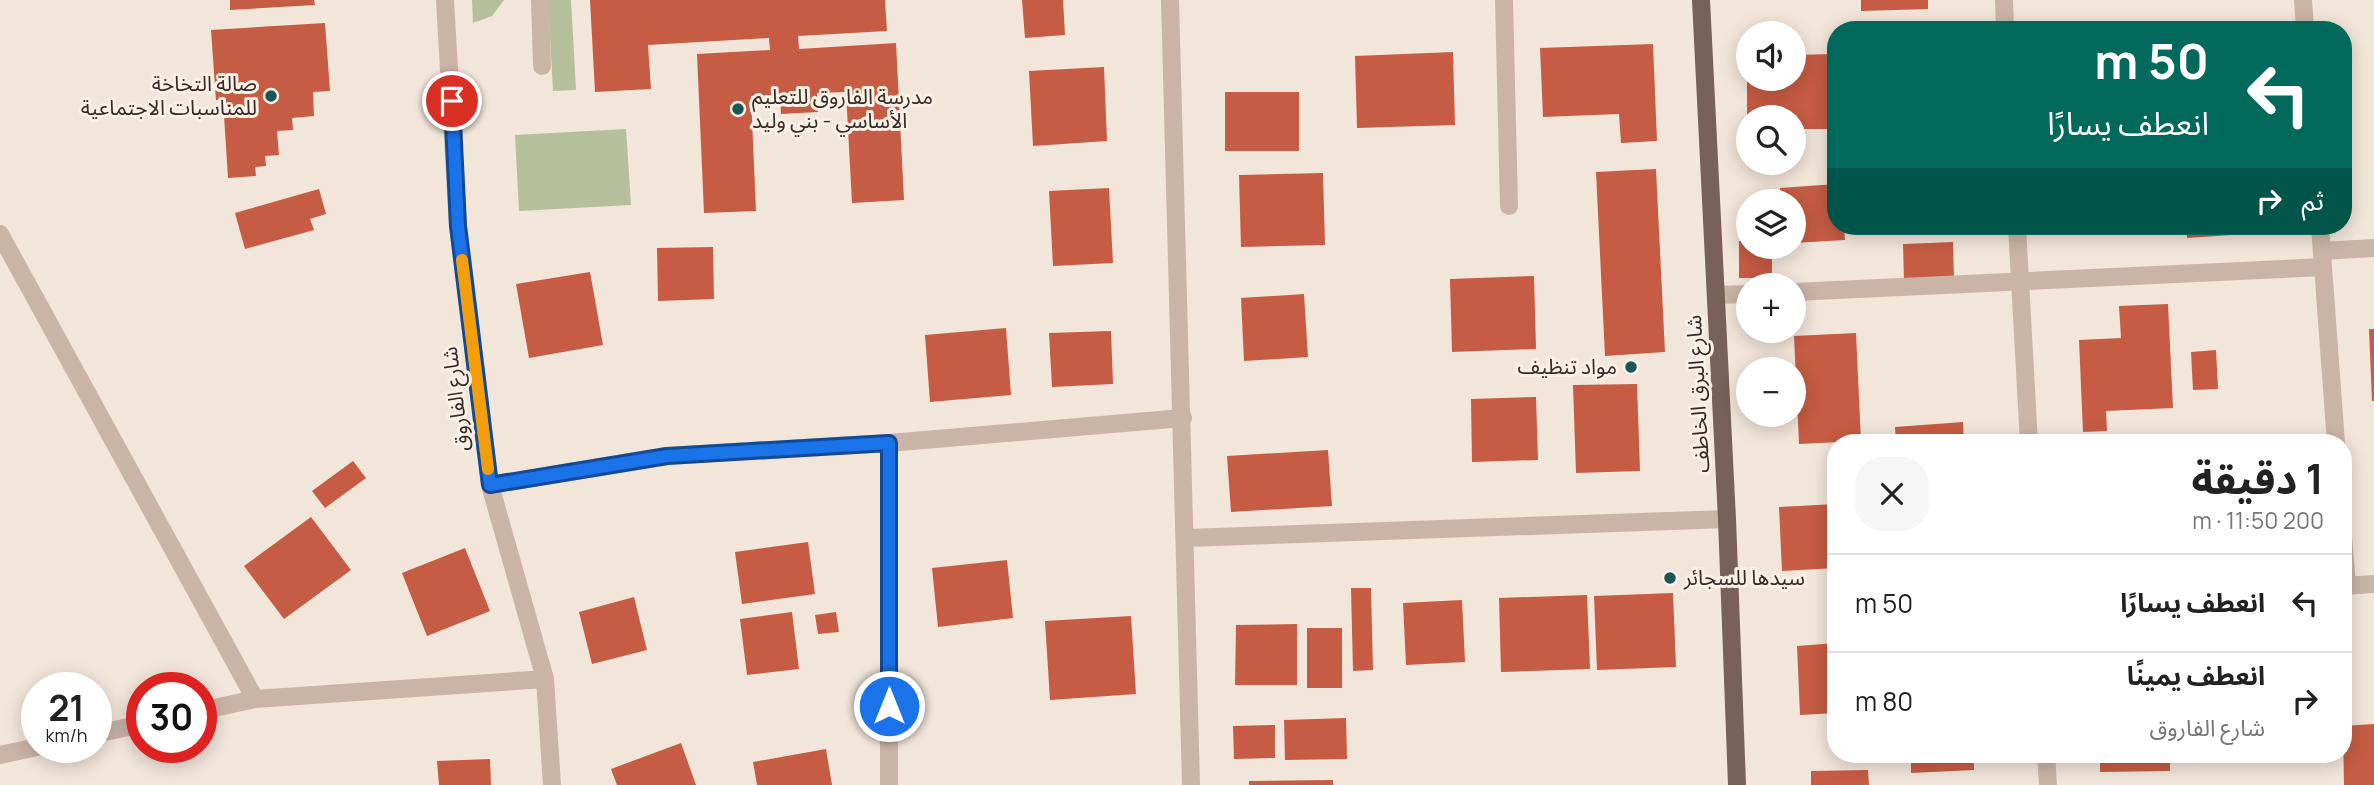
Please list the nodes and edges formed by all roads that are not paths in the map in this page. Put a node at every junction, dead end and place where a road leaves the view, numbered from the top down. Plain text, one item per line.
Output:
1 (445, 0) edge
2 (540, 0) edge
3 (1170, 0) edge
4 (1504, 0) edge
5 (1700, 0) edge
6 (2004, 0) edge
7 (2303, 0) edge
8 (2005, 21) edge
9 (2304, 21) edge
10 (542, 66) dead end
11 (1509, 206) dead end
12 (0, 234) edge
13 (2017, 235) edge
14 (2321, 235) edge
15 (2374, 248) edge
16 (2322, 259) junction
17 (2020, 283) junction
18 (1806, 292) edge
19 (1736, 294) edge
20 (1716, 295) junction
21 (1183, 418) junction
22 (2028, 434) edge
23 (2335, 434) edge
24 (889, 443) junction
25 (490, 485) junction
26 (1727, 519) junction
27 (1186, 538) junction
28 (2374, 584) edge
29 (2352, 586) edge
30 (545, 679) junction
31 (255, 699) junction
32 (217, 707) edge
33 (21, 750) edge
34 (0, 755) edge
35 (2047, 763) edge
36 (552, 785) edge
37 (889, 785) edge
38 (1191, 785) edge
39 (1737, 785) edge
40 (2048, 785) edge

1 - 25 street, شارع الفاروق
2 - 10 street
3 - 21 street
4 - 11 street
5 - 20 main road, شارع البرق الخاطف
6 - 8 street
7 - 9 street
12 - 31 street
13 - 17 street
14 - 16 street
15 - 16 street
16 - 17 street
16 - 23 street
17 - 18 street
17 - 22 street
19 - 20 street
20 - 26 main road, شارع البرق الخاطف
21 - 24 street
21 - 27 street
24 - 25 street
24 - 37 street
25 - 30 street, شارع الفاروق
26 - 27 street
26 - 39 main road, شارع البرق الخاطف
27 - 38 street
28 - 29 street
30 - 31 street
30 - 36 street, شارع الفاروق
31 - 32 street
33 - 34 street
35 - 40 street

